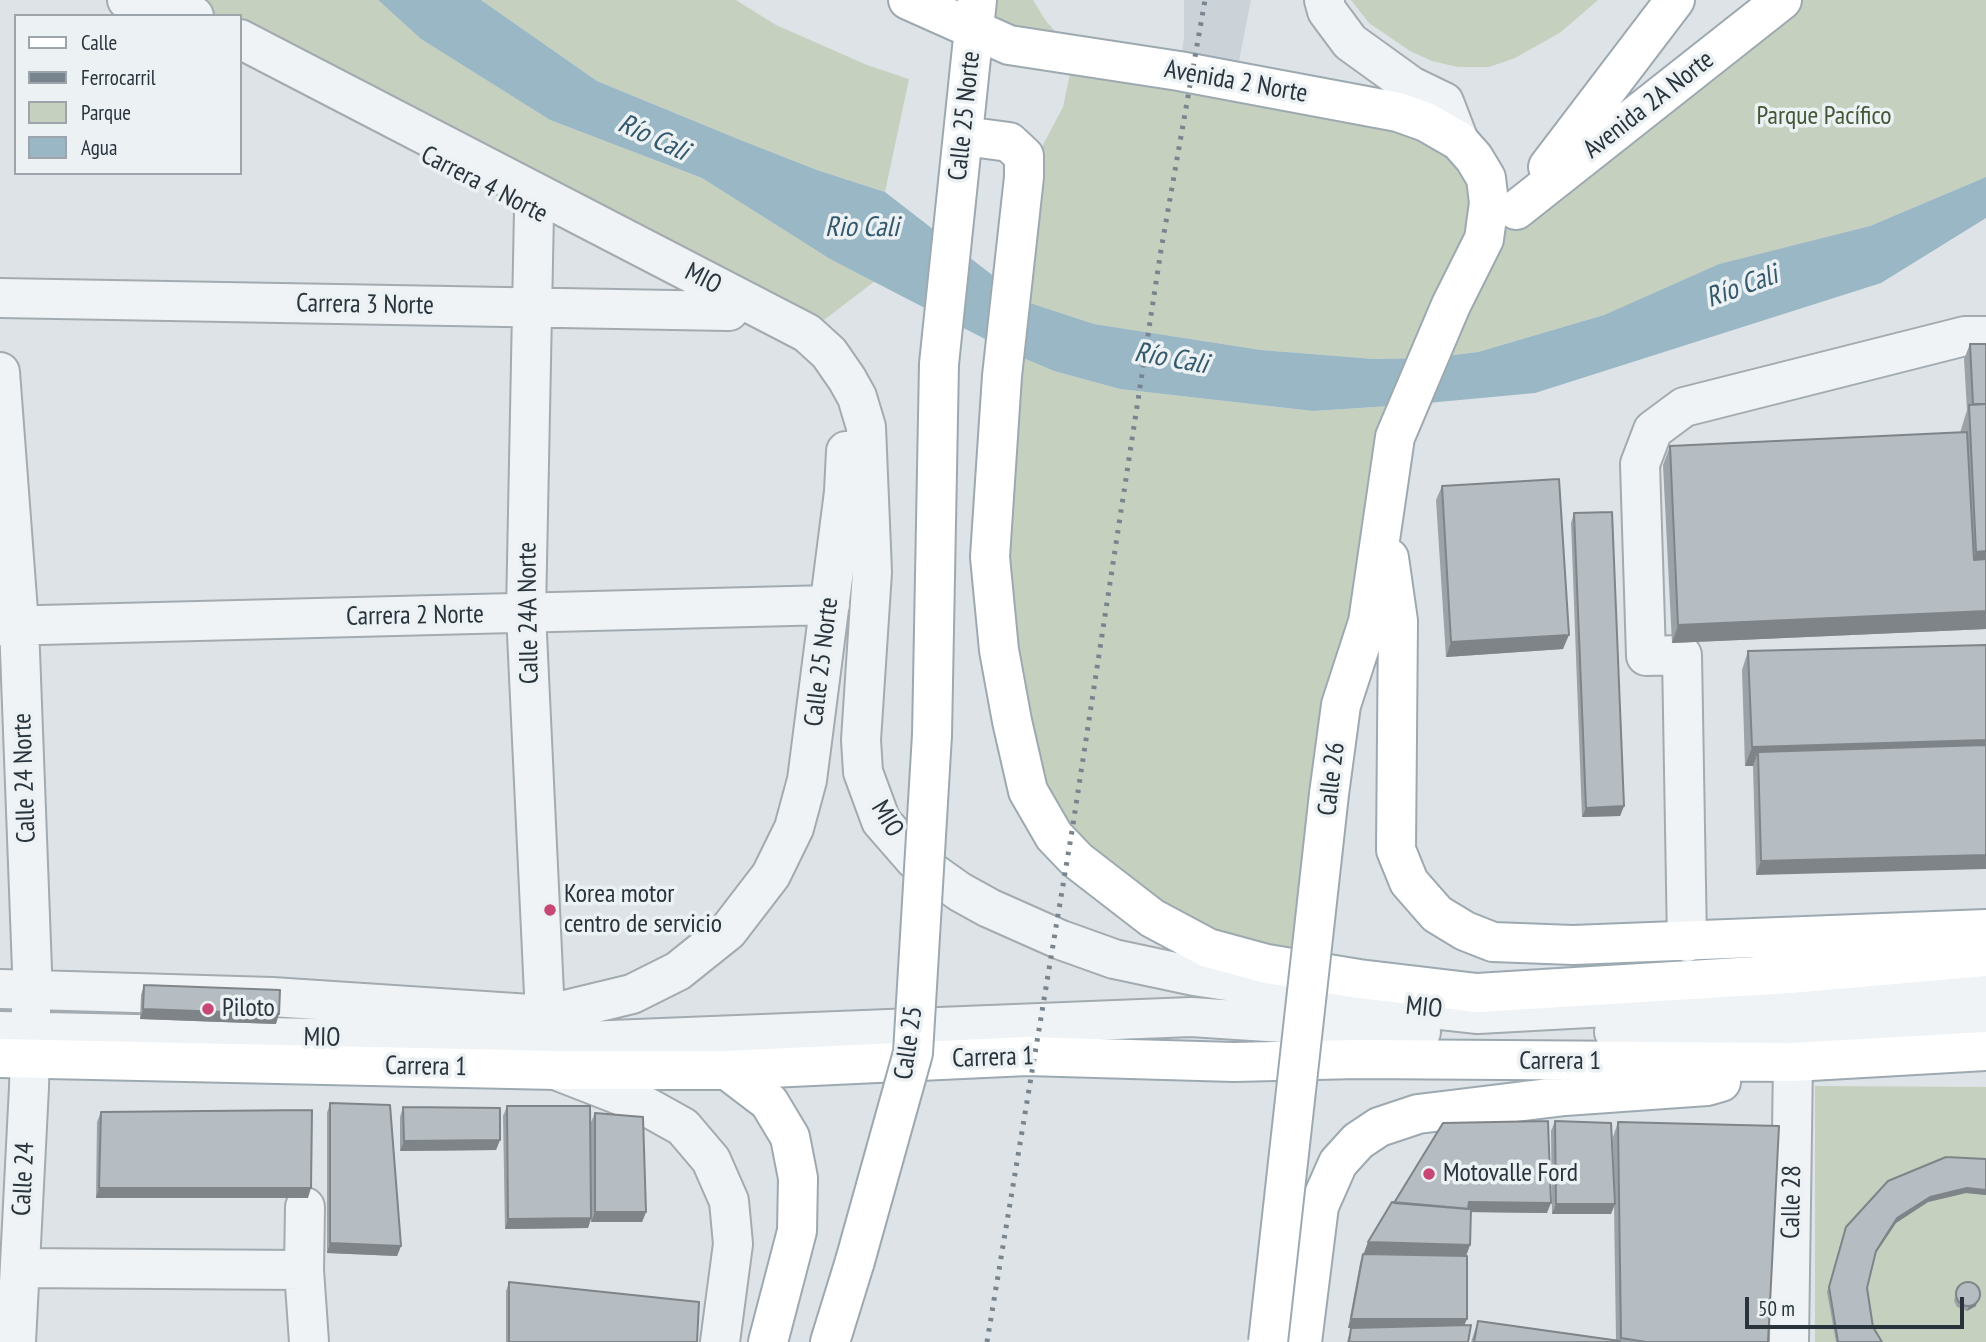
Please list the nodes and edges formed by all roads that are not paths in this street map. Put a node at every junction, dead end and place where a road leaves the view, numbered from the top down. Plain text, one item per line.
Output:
1 (127, 0) edge
2 (164, 0) edge
3 (908, 0) edge
4 (1324, 0) edge
5 (1351, 0) edge
6 (1675, 0) edge
7 (1782, 0) edge
8 (153, 14) edge
9 (190, 14) edge
10 (975, 15) edge
11 (242, 40) edge
12 (242, 59) edge
13 (1444, 102) junction
14 (1460, 141) junction
15 (963, 143) junction
16 (1516, 210) junction
17 (534, 211) junction
18 (1484, 239) junction
19 (0, 298) edge
20 (533, 308) junction
21 (729, 311) junction
22 (1986, 336) edge
23 (0, 372) edge
24 (1382, 511) junction
25 (830, 606) junction
26 (526, 613) junction
27 (9, 626) edge
28 (932, 735) joint
29 (1986, 929) edge
30 (1687, 942) junction
31 (1986, 957) edge
32 (1986, 982) edge
33 (15, 989) edge
34 (545, 1015) junction
35 (1986, 1018) edge
36 (15, 1045) edge
37 (1986, 1051) edge
38 (1793, 1062) junction
39 (556, 1070) junction
40 (727, 1070) junction
41 (305, 1207) dead end
42 (20, 1268) junction
43 (304, 1270) junction
44 (16, 1342) edge
45 (309, 1342) edge
46 (720, 1342) edge
47 (768, 1342) edge
48 (830, 1342) edge
49 (1268, 1342) edge
50 (1302, 1342) edge
51 (1789, 1342) edge

1 - 8 street
2 - 9 street
3 - 10 main road, Avenida 2 Norte
4 - 13 street
5 - 13 street
6 - 16 main road
7 - 16 main road, Avenida 2A Norte
10 - 14 main road, Avenida 2 Norte
10 - 15 main road, Calle 25 Norte
11 - 32 street, MIO
12 - 17 street, Carrera 4 Norte
13 - 14 street
14 - 18 main road, Avenida 2 Norte
15 - 28 main road, Calle 25 Norte
15 - 31 main road
16 - 18 main road
17 - 20 street, Calle 24A Norte
17 - 21 street, Carrera 4 Norte
18 - 24 main road, Calle 26
19 - 20 street, Carrera 3 Norte
20 - 21 street, Carrera 3 Norte
20 - 26 street, Calle 24A Norte
21 - 25 street, Calle 25 Norte
22 - 30 street
23 - 27 street, Calle 24 Norte
24 - 30 main road
24 - 49 main road, Calle 26, bridge
25 - 26 street, Carrera 2 Norte
25 - 34 street, Calle 25 Norte
26 - 27 street, Carrera 2 Norte
26 - 34 street, Calle 24A Norte
27 - 33 street, Calle 24 Norte
28 - 48 main road, Calle 25, bridge
29 - 30 main road
33 - 34 street
33 - 36 street, Calle 24 Norte
35 - 36 street, MIO
36 - 39 main road, Carrera 1
36 - 42 street, Calle 24
37 - 38 main road, Carrera 1
38 - 40 main road, Carrera 1
38 - 50 main road
38 - 51 street, Calle 28
39 - 40 main road, Carrera 1
39 - 46 street
40 - 47 main road
41 - 43 street
42 - 43 street
42 - 44 street, Calle 24
43 - 45 street

